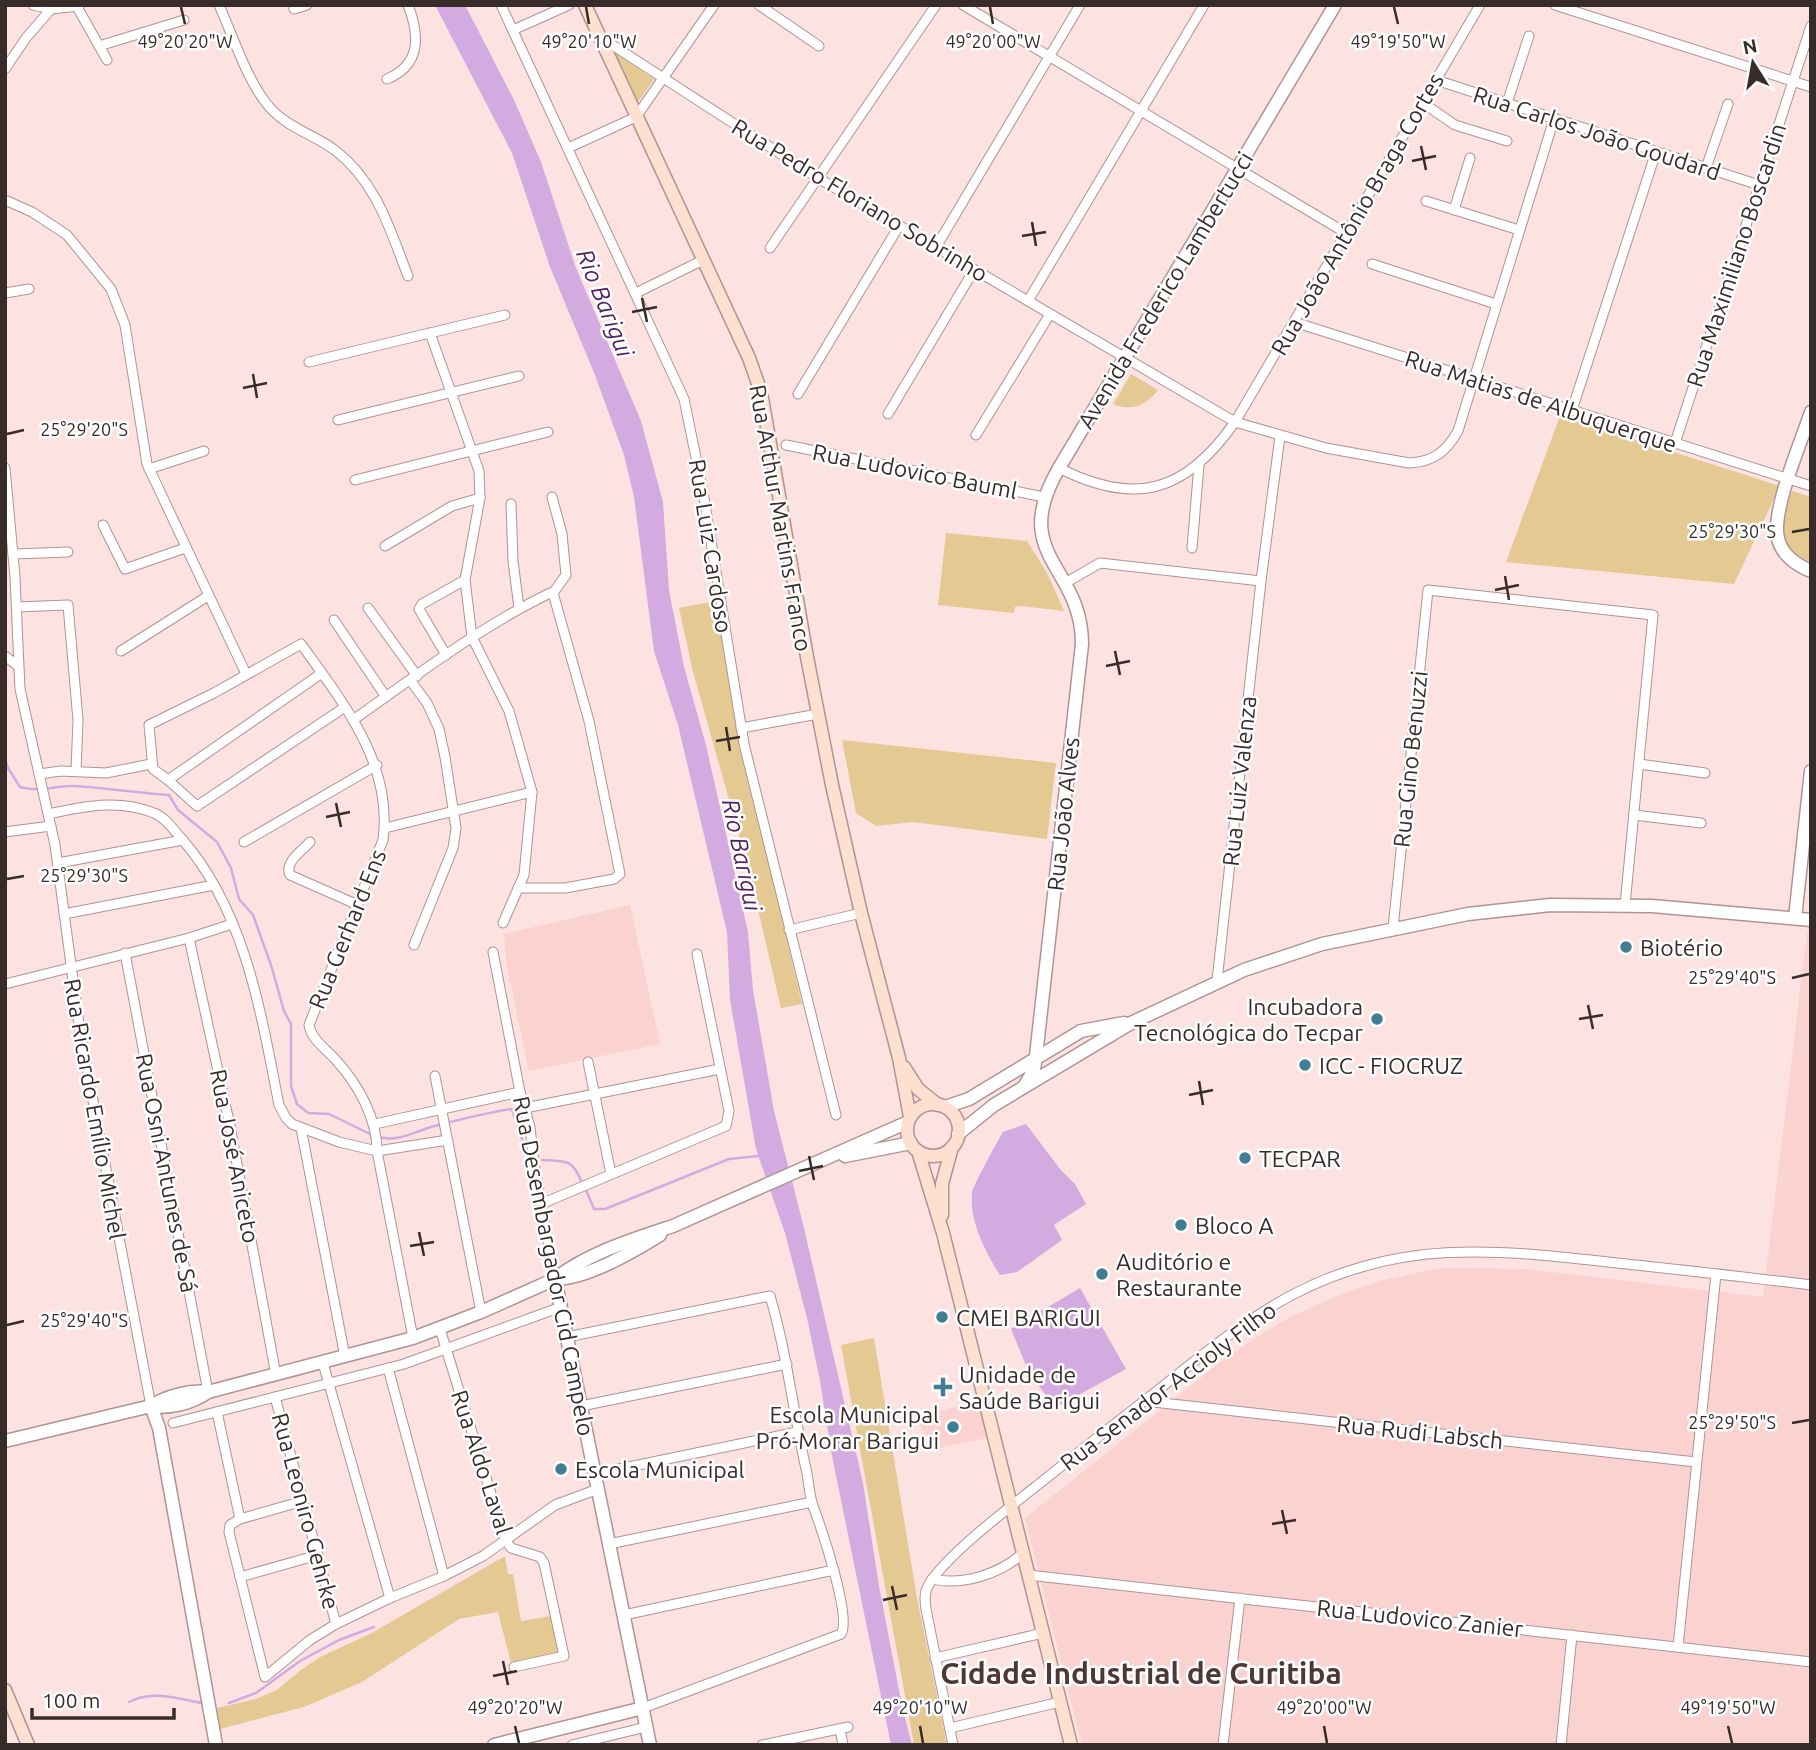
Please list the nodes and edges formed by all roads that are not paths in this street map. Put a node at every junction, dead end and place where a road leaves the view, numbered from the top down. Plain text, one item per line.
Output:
1 (33, 5) edge
2 (219, 5) edge
3 (307, 5) edge
4 (408, 5) edge
5 (501, 5) edge
6 (569, 5) edge
7 (585, 5) edge
8 (714, 5) edge
9 (758, 5) edge
10 (936, 5) edge
11 (963, 5) edge
12 (1080, 5) edge
13 (1204, 5) edge
14 (1335, 5) edge
15 (1480, 5) edge
16 (1555, 5) edge
17 (78, 6) edge
18 (51, 9) junction
19 (294, 9) dead end
20 (184, 20) dead end
21 (1811, 26) edge
22 (513, 30) junction
23 (1529, 36) dead end
24 (599, 37) junction
25 (99, 46) junction
26 (819, 46) dead end
27 (1049, 57) junction
28 (107, 60) dead end
29 (5, 69) edge
30 (663, 78) junction
31 (387, 79) dead end
32 (1436, 80) junction
33 (1793, 82) junction
34 (1811, 87) edge
35 (1423, 103) junction
36 (1507, 103) junction
37 (1728, 104) dead end
38 (1141, 111) junction
39 (636, 117) junction
40 (1554, 118) junction
41 (1507, 141) dead end
42 (568, 148) junction
43 (1656, 152) junction
44 (1470, 158) dead end
45 (1238, 168) junction
46 (1706, 168) junction
47 (818, 178) junction
48 (1759, 185) junction
49 (5, 200) edge
50 (1426, 201) dead end
51 (1454, 210) junction
52 (899, 226) junction
53 (1519, 230) junction
54 (1346, 233) junction
55 (936, 247) junction
56 (770, 248) dead end
57 (703, 260) junction
58 (1371, 264) dead end
59 (974, 270) junction
60 (408, 276) dead end
61 (29, 289) dead end
62 (5, 293) edge
63 (636, 293) junction
64 (1028, 301) junction
65 (1496, 304) junction
66 (1050, 314) junction
67 (505, 315) dead end
68 (1294, 321) junction
69 (430, 333) junction
70 (1124, 358) junction
71 (309, 362) dead end
72 (519, 376) dead end
73 (1473, 379) junction
74 (452, 392) junction
75 (798, 394) dead end
76 (1572, 410) junction
77 (1811, 412) edge
78 (888, 414) dead end
79 (338, 420) dead end
80 (1235, 422) junction
81 (548, 432) dead end
82 (976, 435) dead end
83 (1280, 436) junction
84 (1675, 443) junction
85 (786, 444) dead end
86 (473, 450) junction
87 (204, 451) dead end
88 (1199, 465) junction
89 (5, 468) edge
90 (1059, 468) junction
91 (149, 469) junction
92 (355, 480) dead end
93 (1788, 480) junction
94 (1811, 486) edge
95 (552, 497) dead end
96 (1044, 497) junction
97 (480, 499) junction
98 (511, 504) dead end
99 (103, 525) dead end
100 (385, 546) dead end
101 (186, 548) junction
102 (1192, 548) dead end
103 (68, 552) dead end
104 (13, 554) junction
105 (1811, 571) edge
106 (465, 580) junction
107 (1261, 581) junction
108 (1065, 583) junction
109 (553, 593) junction
110 (208, 596) junction
111 (17, 607) junction
112 (368, 608) dead end
113 (519, 608) junction
114 (334, 620) dead end
115 (472, 637) junction
116 (121, 652) dead end
117 (446, 655) junction
118 (5, 656) edge
119 (18, 666) junction
120 (322, 673) junction
121 (246, 674) junction
122 (413, 678) junction
123 (386, 697) junction
124 (345, 707) junction
125 (818, 715) junction
126 (353, 720) junction
127 (741, 728) junction
128 (151, 764) junction
129 (1639, 764) junction
130 (377, 765) junction
131 (76, 771) junction
132 (1811, 771) edge
133 (1705, 773) dead end
134 (39, 774) junction
135 (168, 780) junction
136 (532, 792) junction
137 (454, 813) junction
138 (49, 814) junction
139 (1634, 815) junction
140 (1701, 823) dead end
141 (51, 826) junction
142 (385, 828) junction
143 (5, 832) edge
144 (183, 840) junction
145 (244, 842) dead end
146 (310, 842) dead end
147 (58, 863) junction
148 (214, 885) junction
149 (518, 888) junction
150 (358, 905) junction
151 (1625, 905) junction
152 (861, 913) junction
153 (64, 914) junction
154 (1795, 918) junction
155 (1811, 920) edge
156 (503, 923) dead end
157 (232, 924) junction
158 (1393, 928) junction
159 (789, 930) junction
160 (189, 938) junction
161 (414, 945) dead end
162 (493, 952) dead end
163 (125, 953) junction
164 (697, 954) dead end
165 (69, 966) junction
166 (1217, 981) junction
167 (5, 984) edge
168 (1131, 1023) junction
169 (1036, 1056) junction
170 (899, 1058) junction
171 (588, 1062) dead end
172 (720, 1069) junction
173 (435, 1076) dead end
174 (1025, 1085) junction
175 (520, 1092) junction
176 (594, 1094) junction
177 (941, 1106) junction
178 (526, 1108) junction
179 (836, 1115) dead end
180 (444, 1119) junction
181 (909, 1120) junction
182 (301, 1128) junction
183 (958, 1134) junction
184 (376, 1137) junction
185 (448, 1140) junction
186 (914, 1147) junction
187 (952, 1147) junction
188 (824, 1160) junction
189 (611, 1174) junction
190 (541, 1204) junction
191 (943, 1233) junction
192 (1716, 1274) junction
193 (555, 1279) junction
194 (1811, 1285) edge
195 (561, 1307) junction
196 (481, 1312) junction
197 (440, 1329) junction
198 (567, 1337) junction
199 (413, 1338) junction
200 (446, 1349) junction
201 (345, 1357) junction
202 (323, 1363) junction
203 (787, 1364) junction
204 (388, 1368) junction
205 (276, 1375) junction
206 (329, 1384) junction
207 (208, 1392) junction
208 (275, 1398) junction
209 (1144, 1401) junction
210 (151, 1406) junction
211 (581, 1406) junction
212 (217, 1412) junction
213 (173, 1423) dead end
214 (797, 1432) junction
215 (5, 1441) edge
216 (1696, 1462) junction
217 (595, 1474) junction
218 (598, 1489) junction
219 (303, 1501) junction
220 (812, 1502) junction
221 (1011, 1506) junction
222 (240, 1519) junction
223 (505, 1539) junction
224 (609, 1544) junction
225 (1023, 1553) junction
226 (318, 1556) junction
227 (834, 1570) junction
228 (1028, 1575) junction
229 (444, 1576) junction
230 (240, 1577) junction
231 (933, 1579) junction
232 (390, 1598) junction
233 (1240, 1598) junction
234 (624, 1615) junction
235 (336, 1624) junction
236 (1043, 1633) junction
237 (1572, 1635) junction
238 (1678, 1647) junction
239 (935, 1658) junction
240 (1811, 1662) edge
241 (514, 1667) dead end
242 (5, 1690) edge
243 (1060, 1702) junction
244 (643, 1708) junction
245 (646, 1727) junction
246 (950, 1728) junction
247 (516, 1742) edge
248 (576, 1744) edge
249 (27, 1745) edge
250 (216, 1745) edge
251 (494, 1745) edge
252 (650, 1745) edge
253 (762, 1745) edge
254 (843, 1745) edge
255 (953, 1745) edge
256 (1071, 1745) edge
257 (1223, 1745) edge
258 (1561, 1745) edge

1 - 18 street
2 - 60 street
3 - 19 street
4 - 31 street
5 - 22 street, Rua Luiz Cardoso
6 - 22 street
7 - 24 main road, Rua Arthur Martins Franco
8 - 30 street
9 - 26 street
10 - 47 street
11 - 27 street
12 - 27 street
13 - 38 street
14 - 45 street, Avenida Frederico Lambertucci
15 - 32 street, Rua João Antônio Braga Cortes
16 - 33 street
17 - 18 street
17 - 25 street
18 - 29 street
20 - 25 street
21 - 33 street, Rua Maximiliano Boscardin
22 - 42 street, Rua Luiz Cardoso
23 - 36 street
24 - 30 street, Rua Pedro Floriano Sobrinho
24 - 39 main road, Rua Arthur Martins Franco
25 - 28 street
27 - 38 street
27 - 55 street
30 - 39 street
30 - 47 street, Rua Pedro Floriano Sobrinho
32 - 35 street, Rua João Antônio Braga Cortes
32 - 36 street, Rua Carlos João Goudard
33 - 34 street
33 - 48 street, Rua Maximiliano Boscardin
35 - 41 street
35 - 54 street, Rua João Antônio Braga Cortes
36 - 40 street, Rua Carlos João Goudard
37 - 46 street
38 - 45 street
38 - 64 street
39 - 42 street
39 - 57 main road, Rua Arthur Martins Franco
40 - 43 street, Rua Carlos João Goudard
40 - 53 street, Rua Pedro Floriano Sobrinho
42 - 63 street, Rua Luiz Cardoso
43 - 46 street, Rua Carlos João Goudard
43 - 76 street
44 - 51 street
45 - 54 street
45 - 70 street, Avenida Frederico Lambertucci
46 - 48 street, Rua Carlos João Goudard
47 - 52 street, Rua Pedro Floriano Sobrinho
47 - 56 street
48 - 84 street, Rua Maximiliano Boscardin
49 - 91 street
50 - 51 street
51 - 53 street
52 - 55 street, Rua Pedro Floriano Sobrinho
52 - 75 street
53 - 65 street, Rua Pedro Floriano Sobrinho
54 - 68 street, Rua João Antônio Braga Cortes
55 - 59 street, Rua Pedro Floriano Sobrinho
57 - 63 street
57 - 125 main road, Rua Arthur Martins Franco
58 - 65 street
59 - 64 street, Rua Pedro Floriano Sobrinho
59 - 78 street
61 - 62 street
63 - 127 street, Rua Luiz Cardoso
64 - 66 street, Rua Pedro Floriano Sobrinho
65 - 73 street, Rua Pedro Floriano Sobrinho
66 - 70 street, Rua Pedro Floriano Sobrinho
66 - 82 street
67 - 69 street
68 - 73 street, Rua Matias de Albuquerque
68 - 80 street, Rua João Antônio Braga Cortes
69 - 71 street
69 - 74 street
70 - 80 street, Rua Pedro Floriano Sobrinho
70 - 90 street, Avenida Frederico Lambertucci
72 - 74 street
73 - 76 street, Rua Matias de Albuquerque
73 - 83 street, Rua Pedro Floriano Sobrinho
74 - 79 street
74 - 86 street
76 - 84 street, Rua Matias de Albuquerque
77 - 93 street
80 - 83 street, Rua Pedro Floriano Sobrinho
80 - 88 street
81 - 86 street
83 - 107 street, Rua Luiz Valenza
84 - 93 street, Rua Matias de Albuquerque
85 - 96 street, Rua Ludovico Bauml
86 - 92 street
86 - 97 street
87 - 91 street
88 - 90 street
88 - 102 street
89 - 104 street, Rua Ricardo Emílio Michel
90 - 96 street, Avenida Frederico Lambertucci
91 - 101 street
93 - 94 street, Rua Matias de Albuquerque
93 - 105 street
95 - 109 street
96 - 108 street, Avenida Frederico Lambertucci
97 - 100 street
97 - 106 street
98 - 113 street
99 - 101 street
101 - 110 street
103 - 104 street
104 - 111 street, Rua Ricardo Emílio Michel
106 - 115 street
106 - 117 street
107 - 108 street
107 - 166 street, Rua Luiz Valenza
108 - 169 street, Rua João Alves
109 - 113 street
109 - 149 street
110 - 116 street
110 - 121 street
111 - 119 street, Rua Ricardo Emílio Michel
111 - 131 street
112 - 122 street
113 - 115 street
114 - 123 street
115 - 117 street
115 - 136 street
117 - 122 street
118 - 119 street
119 - 134 street, Rua Ricardo Emílio Michel
120 - 121 street, Rua Gerhard Ens
120 - 124 street, Rua Gerhard Ens
120 - 135 street
121 - 128 street
122 - 123 street
122 - 137 street
123 - 126 street
124 - 126 street, Rua Gerhard Ens
124 - 135 street
125 - 127 street
125 - 152 main road, Rua Arthur Martins Franco
126 - 130 street, Rua Gerhard Ens
127 - 159 street, Rua Luiz Cardoso
128 - 131 street
128 - 135 street
129 - 133 street
129 - 139 street
129 - 158 street, Rua Gino Benuzzi
130 - 142 street, Rua Gerhard Ens
130 - 145 street
131 - 134 street
132 - 154 street
134 - 138 street, Rua Ricardo Emílio Michel
136 - 137 street
136 - 149 street
137 - 142 street
137 - 161 street
138 - 141 street, Rua Ricardo Emílio Michel
138 - 144 street
139 - 140 street
139 - 151 street
141 - 143 street
141 - 147 street, Rua Ricardo Emílio Michel
142 - 150 street, Rua Gerhard Ens
144 - 147 street
144 - 148 street
146 - 150 street
147 - 153 street, Rua Ricardo Emílio Michel
148 - 153 street
148 - 157 street
149 - 156 street
150 - 184 street, Rua Gerhard Ens
151 - 154 street
151 - 158 street
152 - 159 street
152 - 170 main road, Rua Arthur Martins Franco
153 - 165 street, Rua Ricardo Emílio Michel
154 - 155 street
157 - 160 street
157 - 182 street
158 - 166 street
159 - 179 street, Rua Luiz Cardoso
160 - 163 street
160 - 205 street, Rua José Aniceto
162 - 175 street, Rua Desembargador Cid Campelo
163 - 165 street
163 - 207 street, Rua Osni Antunes de Sá
164 - 172 street
165 - 167 street
165 - 210 street, Rua Ricardo Emílio Michel
166 - 168 street
168 - 169 street
168 - 174 street
169 - 174 street, Rua João Alves
169 - 177 street
170 - 177 main road, Rua Arthur Martins Franco
170 - 181 main road, Rua Arthur Martins Franco
171 - 176 street
172 - 176 street
172 - 189 street
173 - 180 street
174 - 183 street
175 - 178 street, Rua Desembargador Cid Campelo
175 - 180 street
176 - 178 street
176 - 189 street
177 - 181 main road
177 - 183 main road
178 - 190 street, Rua Desembargador Cid Campelo
180 - 184 street
180 - 185 street
181 - 186 main road
181 - 188 street
182 - 184 street
182 - 201 street
183 - 187 main road
184 - 185 street
184 - 199 street, Rua Gerhard Ens
185 - 196 street
186 - 187 main road
186 - 188 street
186 - 191 main road
187 - 191 main road
188 - 193 street
189 - 190 street
190 - 193 street, Rua Desembargador Cid Campelo
191 - 221 main road
192 - 194 street, Rua Senador Accioly Filho
192 - 209 street, Rua Senador Accioly Filho
192 - 216 street
193 - 195 street, Rua Desembargador Cid Campelo
193 - 196 street
195 - 198 street, Rua Desembargador Cid Campelo
195 - 200 street
196 - 197 street
197 - 199 street
197 - 200 street, Rua Aldo Laval
198 - 203 street
198 - 211 street, Rua Desembargador Cid Campelo
199 - 201 street
200 - 204 street
200 - 223 street, Rua Aldo Laval
201 - 202 street
202 - 205 street
202 - 206 street
203 - 211 street
203 - 214 street
204 - 206 street
204 - 229 street
205 - 207 street
206 - 208 street
206 - 232 street
207 - 210 street
208 - 212 street
208 - 219 street, Rua Leoniro Gehrke
209 - 216 street, Rua Rudi Labsch
209 - 221 street, Rua Senador Accioly Filho
210 - 215 street
210 - 250 street, Rua Ricardo Emílio Michel
211 - 217 street, Rua Desembargador Cid Campelo
212 - 213 street
212 - 222 street
214 - 217 street
214 - 220 street
216 - 238 street
217 - 218 street, Rua Desembargador Cid Campelo
218 - 223 street
218 - 224 street, Rua Desembargador Cid Campelo
219 - 222 street
219 - 226 street, Rua Leoniro Gehrke
220 - 224 street
220 - 227 street
221 - 225 main road
221 - 231 street, Rua Senador Accioly Filho
222 - 230 street
223 - 229 street
223 - 241 street, Rua Aldo Laval
224 - 234 street, Rua Desembargador Cid Campelo
225 - 228 main road
225 - 231 street
226 - 230 street
226 - 235 street, Rua Leoniro Gehrke
227 - 234 street
227 - 244 street
228 - 233 street, Rua Ludovico Zanier
228 - 236 main road
229 - 232 street
230 - 235 street
231 - 239 street
232 - 235 street
233 - 237 street, Rua Ludovico Zanier
233 - 257 street
234 - 244 street, Rua Desembargador Cid Campelo
236 - 239 street
236 - 243 main road
237 - 238 street, Rua Ludovico Zanier
237 - 258 street
238 - 240 street, Rua Ludovico Zanier
239 - 246 street
242 - 249 main road
243 - 246 street
243 - 256 main road
244 - 245 street, Rua Desembargador Cid Campelo
244 - 247 street
245 - 248 street
245 - 252 street, Rua Desembargador Cid Campelo
246 - 255 street
247 - 251 street
253 - 254 street

